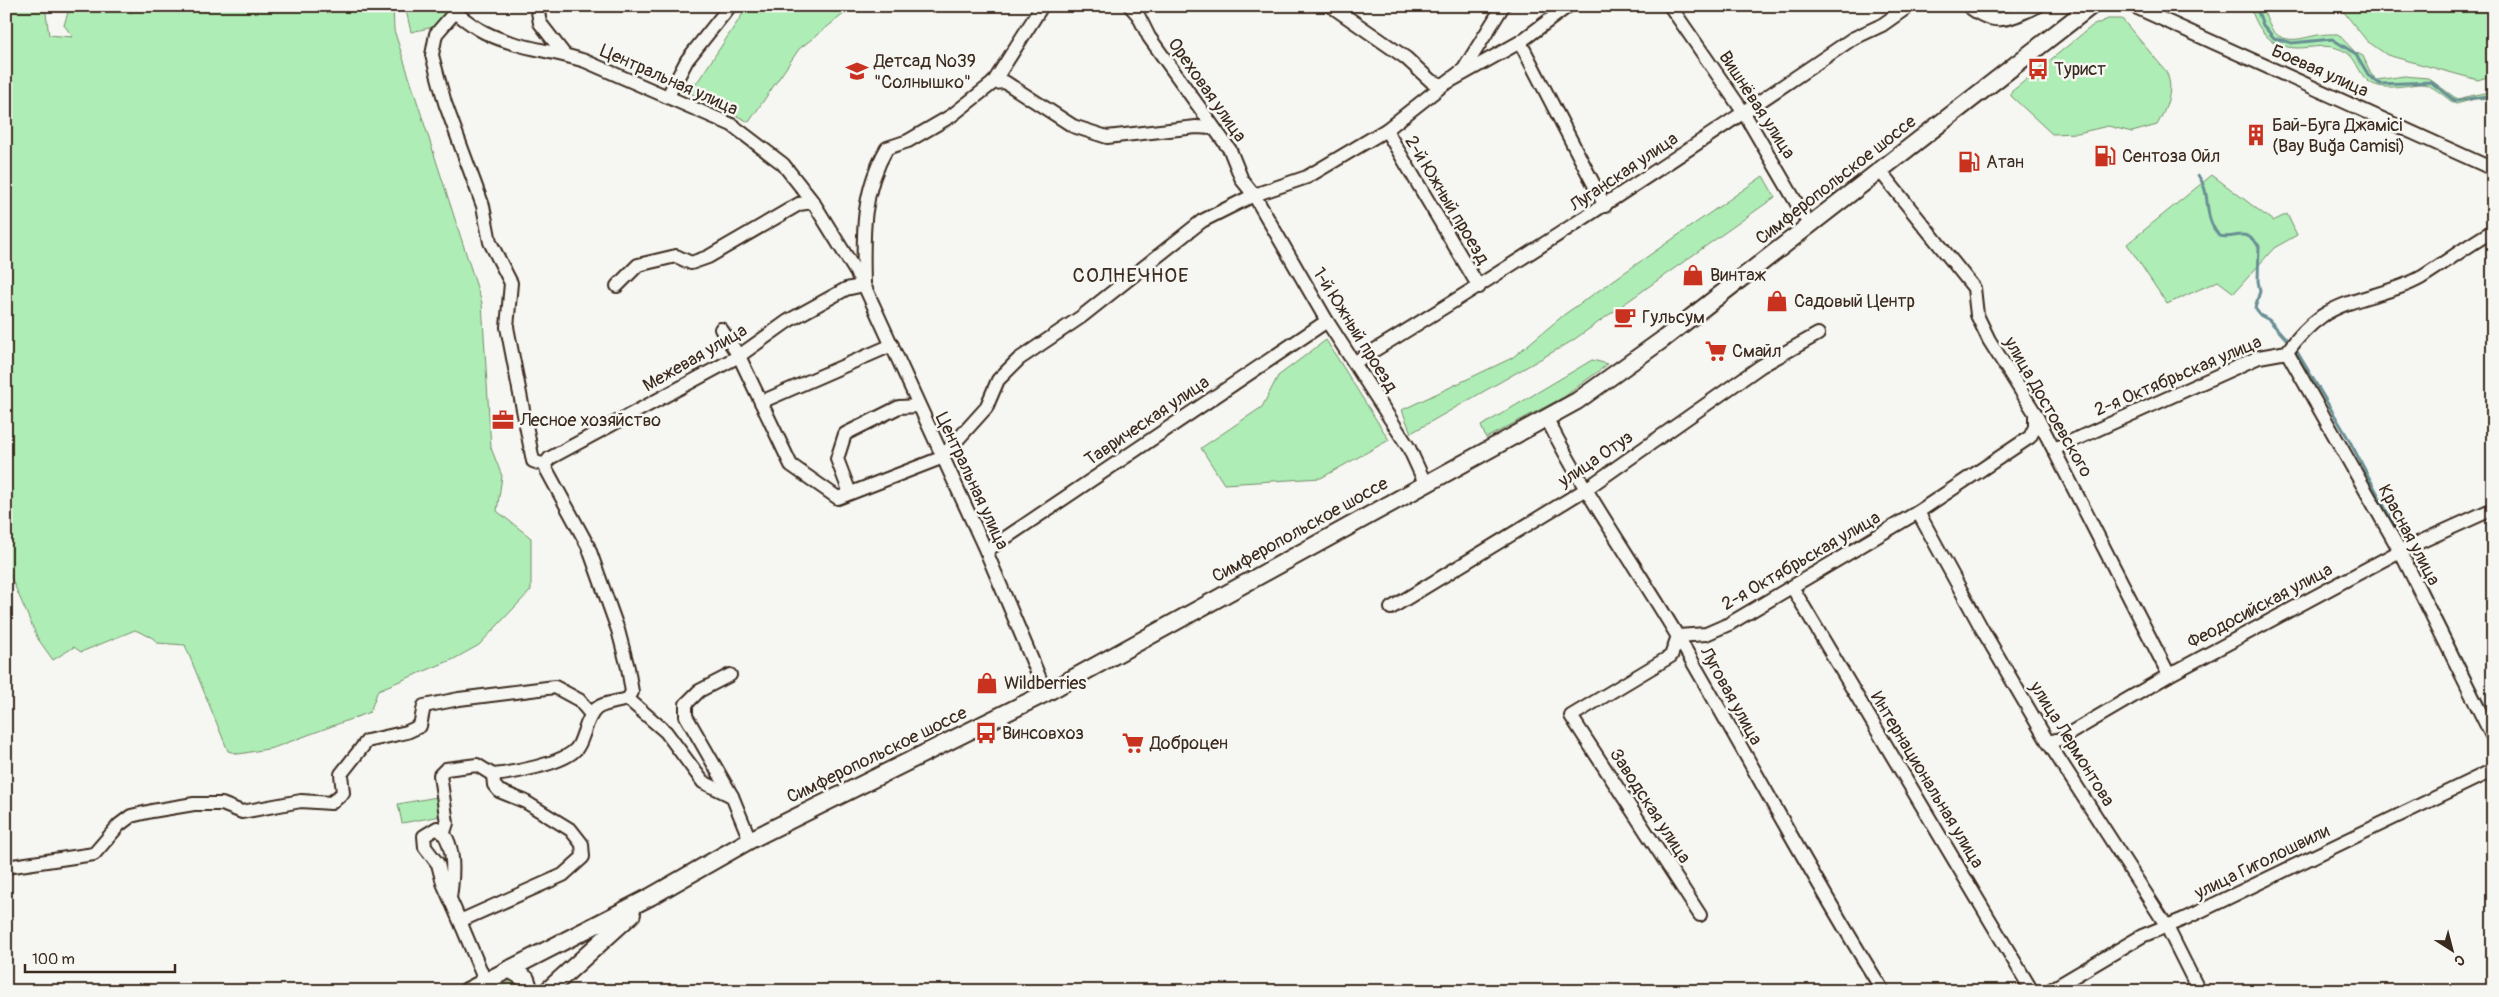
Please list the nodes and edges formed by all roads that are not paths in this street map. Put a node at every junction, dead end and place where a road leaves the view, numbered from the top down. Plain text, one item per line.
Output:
1 (537, 6) edge
2 (730, 6) edge
3 (1042, 6) edge
4 (1130, 6) edge
5 (1331, 6) edge
6 (1503, 6) edge
7 (1568, 6) edge
8 (1670, 6) edge
9 (1909, 6) edge
10 (1968, 6) edge
11 (2038, 6) edge
12 (2091, 6) edge
13 (2133, 6) edge
14 (454, 9) edge
15 (1520, 42) junction
16 (564, 54) junction
17 (993, 83) junction
18 (1443, 85) junction
19 (668, 96) junction
20 (1744, 113) junction
21 (1213, 128) junction
22 (1386, 130) junction
23 (2493, 169) edge
24 (1880, 171) junction
25 (1254, 195) junction
26 (813, 202) junction
27 (1605, 206) junction
28 (1810, 226) junction
29 (2493, 231) edge
30 (864, 285) junction
31 (617, 286) dead end
32 (1479, 287) junction
33 (1327, 320) junction
34 (721, 329) dead end
35 (1818, 334) dead end
36 (892, 346) junction
37 (2287, 352) junction
38 (739, 356) junction
39 (1355, 362) junction
40 (761, 402) junction
41 (919, 406) junction
42 (2035, 413) junction
43 (1547, 419) junction
44 (2054, 449) junction
45 (941, 458) junction
46 (544, 465) junction
47 (1425, 483) junction
48 (1586, 489) junction
49 (850, 492) junction
50 (2493, 509) edge
51 (1918, 512) junction
52 (986, 551) junction
53 (2400, 551) junction
54 (1792, 587) junction
55 (1391, 608) dead end
56 (1678, 636) junction
57 (730, 675) dead end
58 (2168, 675) junction
59 (1046, 692) junction
60 (628, 699) junction
61 (590, 713) junction
62 (2493, 738) edge
63 (2048, 742) junction
64 (2493, 770) edge
65 (493, 775) junction
66 (732, 796) junction
67 (444, 832) junction
68 (750, 840) junction
69 (6, 867) edge
70 (650, 897) junction
71 (450, 898) junction
72 (1700, 915) dead end
73 (2166, 925) junction
74 (462, 926) junction
75 (508, 969) junction
76 (485, 981) junction
77 (467, 991) edge
78 (530, 991) edge
79 (547, 991) edge
80 (1882, 991) edge
81 (2032, 991) edge
82 (2049, 991) edge
83 (2200, 991) edge

1 - 16 street
2 - 19 street
3 - 17 street, Центральная улица
4 - 21 street, Ореховая улица
5 - 18 street
6 - 18 street
7 - 15 street
8 - 20 street, Вишнёвая улица
9 - 20 street, Луганская улица
10 - 11 street
12 - 24 main road, Симферопольское шоссе
13 - 23 street, Боевая улица
14 - 16 street, Центральная улица
14 - 46 street
15 - 18 street
15 - 27 street
16 - 19 street, Центральная улица
17 - 21 street
17 - 30 street, Центральная улица
18 - 22 street
19 - 26 street, Центральная улица
20 - 27 street, Луганская улица
20 - 28 street, Вишнёвая улица
21 - 25 street, Ореховая улица
22 - 25 street
22 - 32 street, 2-й Южный проезд
24 - 28 main road, Симферопольское шоссе
24 - 42 street, улица Достоевского
25 - 33 street, 1-й Южный проезд
25 - 45 street
26 - 30 street, Центральная улица
26 - 31 street
27 - 32 street, Луганская улица
28 - 43 main road, Симферопольское шоссе
29 - 37 street, 2-я Октябрьская улица
30 - 36 street, Центральная улица
30 - 38 street, Межевая улица
32 - 39 street, Луганская улица
33 - 39 street, 1-й Южный проезд
33 - 52 street, Таврическая улица
34 - 38 street
35 - 48 street, улица Отуз
36 - 40 street
36 - 41 street, Центральная улица
37 - 44 street, 2-я Октябрьская улица
37 - 53 street, Красная улица
38 - 40 street
38 - 46 street, Межевая улица
39 - 47 street, 1-й Южный проезд
40 - 49 street
41 - 45 street, Центральная улица
41 - 49 street
42 - 44 street, улица Достоевского
42 - 51 street, 2-я Октябрьская улица
43 - 47 main road, Симферопольское шоссе
43 - 48 street, Луговая улица
44 - 58 street, улица Достоевского
45 - 49 street
45 - 52 street, Центральная улица
46 - 60 street
47 - 59 main road, Симферопольское шоссе
48 - 55 street, улица Отуз
48 - 56 street, Луговая улица
50 - 53 street, Феодосийская улица
51 - 54 street, 2-я Октябрьская улица
51 - 63 street, улица Лермонтова
52 - 59 street, Центральная улица
53 - 58 street, Феодосийская улица
53 - 62 street, Красная улица
54 - 56 street, 2-я Октябрьская улица
54 - 81 street, Интернациональная улица
56 - 72 street, Заводская улица
56 - 80 street, Луговая улица
57 - 66 street
58 - 63 street, Феодосийская улица
59 - 68 main road, Симферопольское шоссе
60 - 61 street
60 - 66 street
61 - 65 street
61 - 69 street
63 - 73 street, улица Лермонтова
64 - 73 street, улица Гиголошвили
65 - 67 street
65 - 74 street
66 - 68 street
67 - 71 street
67 - 71 street
68 - 70 main road, Симферопольское шоссе
70 - 75 main road, Симферопольское шоссе
70 - 79 main road
71 - 74 street
73 - 82 street, улица Гиголошвили
73 - 83 street, улица Лермонтова
74 - 76 street
75 - 76 main road, Симферопольское шоссе
75 - 78 main road
76 - 77 main road, Симферопольское шоссе

